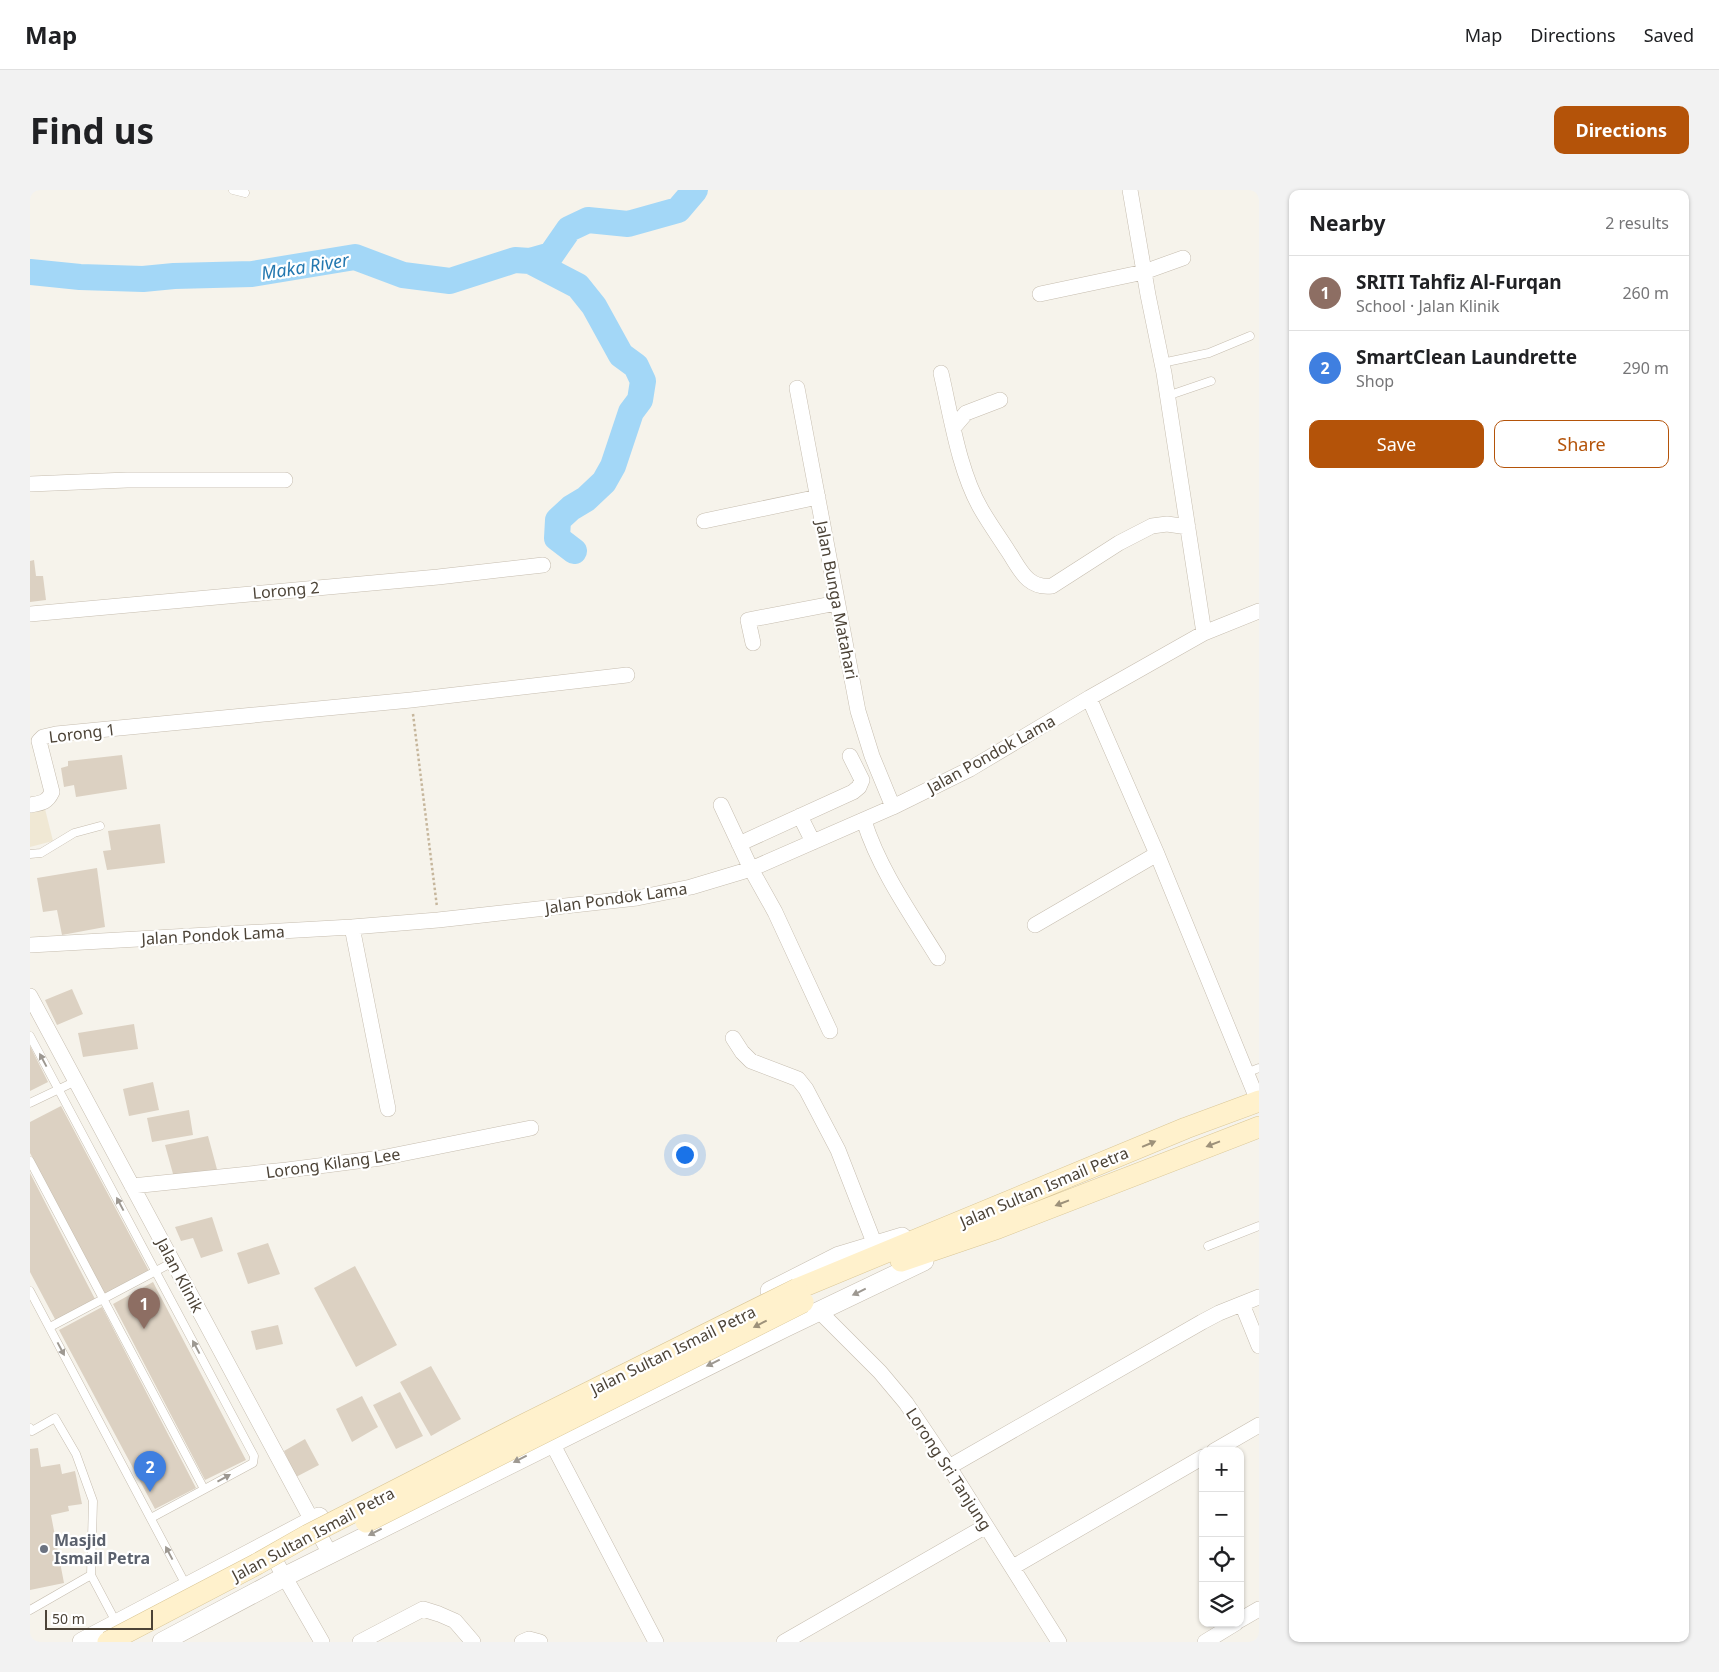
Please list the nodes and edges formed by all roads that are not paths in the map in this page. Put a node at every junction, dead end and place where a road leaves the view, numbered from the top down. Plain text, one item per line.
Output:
1 (233, 190) edge
2 (1130, 190) edge
3 (245, 193) dead end
4 (1183, 258) dead end
5 (1144, 272) junction
6 (1040, 294) dead end
7 (1250, 336) dead end
8 (1162, 363) junction
9 (941, 373) dead end
10 (1211, 382) dead end
11 (797, 388) dead end
12 (1167, 396) junction
13 (1000, 400) dead end
14 (954, 427) junction
15 (285, 480) dead end
16 (30, 484) edge
17 (818, 497) junction
18 (704, 521) dead end
19 (1188, 527) junction
20 (543, 565) dead end
21 (837, 603) junction
22 (1259, 611) edge
23 (30, 614) edge
24 (1204, 633) junction
25 (753, 643) dead end
26 (627, 675) dead end
27 (1089, 698) junction
28 (850, 756) dead end
29 (30, 805) edge
30 (720, 805) dead end
31 (893, 807) junction
32 (800, 816) junction
33 (864, 821) junction
34 (100, 826) dead end
35 (813, 842) junction
36 (739, 844) junction
37 (30, 854) edge
38 (1157, 854) junction
39 (751, 869) junction
40 (1035, 926) dead end
41 (352, 927) junction
42 (30, 945) edge
43 (938, 958) dead end
44 (30, 996) edge
45 (830, 1031) dead end
46 (30, 1036) edge
47 (733, 1038) dead end
48 (1253, 1070) edge
49 (76, 1081) junction
50 (58, 1089) junction
51 (1259, 1101) edge
52 (30, 1103) edge
53 (388, 1108) dead end
54 (1259, 1127) edge
55 (531, 1128) dead end
56 (30, 1161) edge
57 (132, 1186) junction
58 (975, 1216) junction
59 (1259, 1226) edge
60 (875, 1245) junction
61 (1208, 1246) dead end
62 (173, 1262) junction
63 (155, 1271) junction
64 (30, 1291) edge
65 (1259, 1297) edge
66 (103, 1299) junction
67 (806, 1300) junction
68 (1242, 1304) junction
69 (50, 1327) junction
70 (1259, 1346) edge
71 (1259, 1425) edge
72 (30, 1428) edge
73 (552, 1443) junction
74 (1221, 1447) edge
75 (1199, 1459) edge
76 (950, 1468) junction
77 (204, 1489) junction
78 (151, 1518) junction
79 (312, 1521) junction
80 (986, 1526) junction
81 (267, 1545) junction
82 (330, 1554) junction
83 (1013, 1567) junction
84 (91, 1575) junction
85 (285, 1577) junction
86 (187, 1587) junction
87 (1259, 1609) edge
88 (30, 1610) edge
89 (1244, 1618) edge
90 (1230, 1627) edge
91 (112, 1633) edge
92 (1211, 1640) edge
93 (82, 1642) edge
94 (138, 1642) edge
95 (162, 1642) edge
96 (322, 1642) edge
97 (360, 1642) edge
98 (473, 1642) edge
99 (522, 1642) edge
100 (540, 1642) edge
101 (656, 1642) edge
102 (784, 1642) edge
103 (1059, 1642) edge

1 - 3 lane
2 - 5 street
4 - 5 street
5 - 6 street
5 - 8 street
7 - 8 lane
8 - 12 street
9 - 14 street
10 - 12 lane
11 - 17 street, Jalan Bunga Matahari
12 - 19 street
13 - 14 street
14 - 19 street
15 - 16 street
17 - 18 street
17 - 21 street, Jalan Bunga Matahari
19 - 24 street
20 - 23 street, Lorong 2
21 - 25 street
21 - 31 street, Jalan Bunga Matahari
22 - 24 street, Jalan Pondok Lama
24 - 27 street, Jalan Pondok Lama
26 - 29 street, Lorong 1
27 - 31 street, Jalan Pondok Lama
27 - 38 street
28 - 32 street
30 - 36 street
31 - 33 street, Jalan Pondok Lama
32 - 35 street
32 - 36 street
33 - 35 street, Jalan Pondok Lama
33 - 43 street
34 - 37 lane
35 - 39 street, Jalan Pondok Lama
36 - 39 street
38 - 40 street
38 - 48 street
39 - 41 street, Jalan Pondok Lama
39 - 45 street
41 - 42 street, Jalan Pondok Lama
41 - 53 street
44 - 49 street, Jalan Klinik
50 -> 46 lane
47 - 60 street
48 - 51 street
49 - 50 lane
49 - 57 street, Jalan Klinik
50 - 52 lane
63 -> 50 lane
58 -> 51 main road, Jalan Sultan Ismail Petra
54 -> 67 main road, Jalan Sultan Ismail Petra
55 - 57 street, Lorong Kilang Lee
56 - 66 lane
57 - 62 street, Jalan Klinik
58 - 60 street
58 - 67 main road, Jalan Sultan Ismail Petra
59 - 61 lane
60 - 79 street
62 - 63 lane
62 - 79 street, Jalan Klinik
63 - 66 lane
77 -> 63 lane
64 - 69 lane
65 - 68 street
66 - 69 lane
66 - 77 lane
67 -> 73 street
67 - 76 street, Lorong Sri Tanjung
67 - 91 main road, Jalan Sultan Ismail Petra, bridge
67 -> 94 main road, Jalan Sultan Ismail Petra, bridge
68 - 70 street
68 - 76 street
69 -> 78 lane
71 - 74 street
72 - 84 lane
73 -> 82 street
73 - 101 street
75 - 83 street
76 - 80 street, Lorong Sri Tanjung
77 - 78 lane
86 -> 78 lane
79 - 81 street
79 - 82 street, Jalan Klinik
80 - 83 street, Lorong Sri Tanjung
80 - 102 street
81 - 85 street
81 - 86 street
82 - 85 street
83 - 103 street, Lorong Sri Tanjung
84 - 88 lane
84 - 91 lane
85 - 95 street
85 - 96 street
86 - 91 street
87 - 89 street
90 - 92 street
91 - 93 street
97 - 98 street
99 - 100 street

